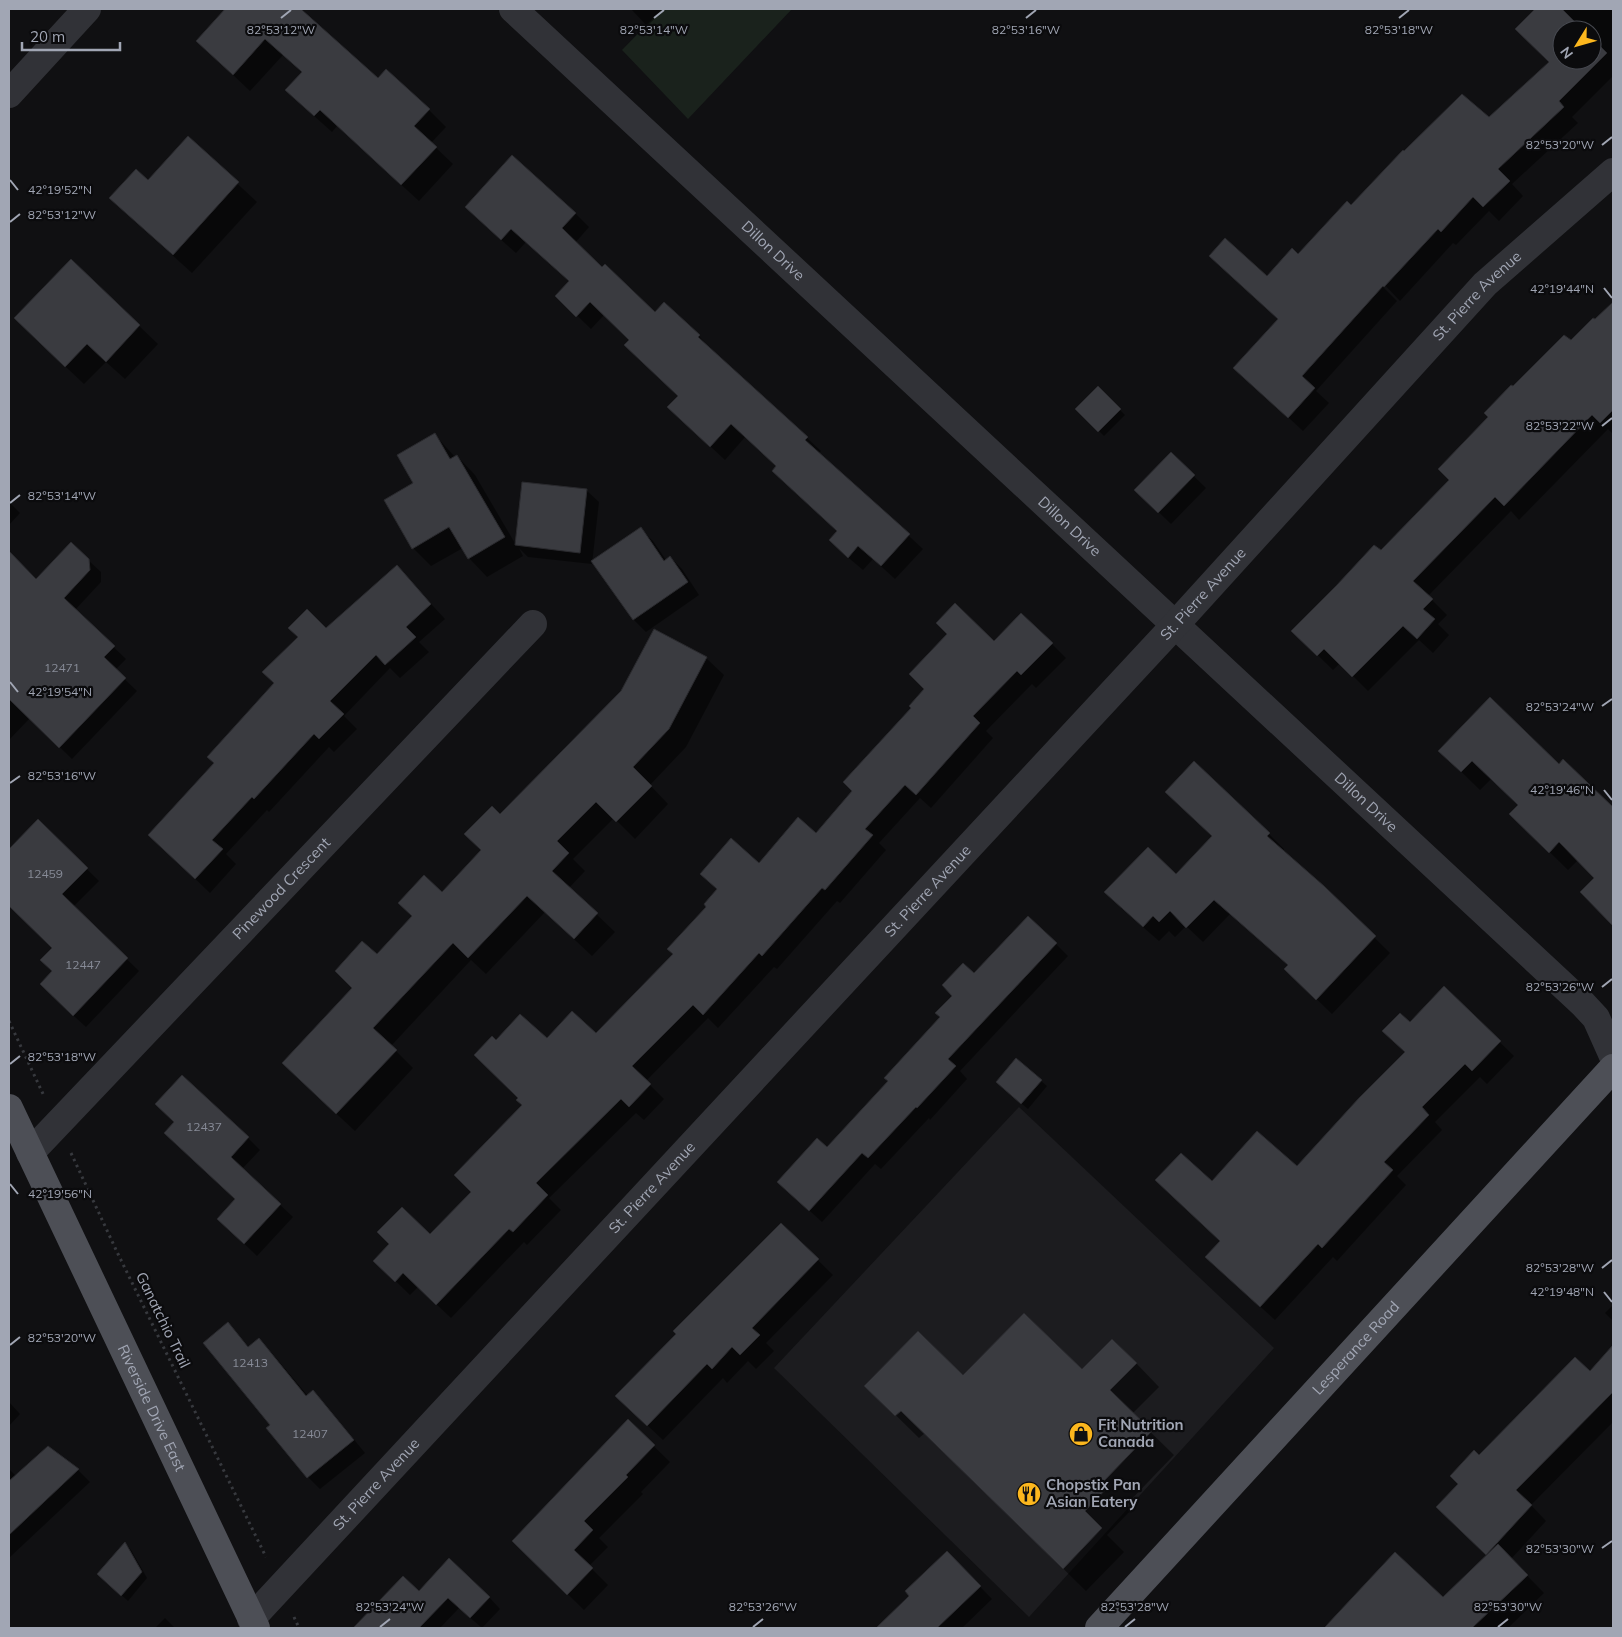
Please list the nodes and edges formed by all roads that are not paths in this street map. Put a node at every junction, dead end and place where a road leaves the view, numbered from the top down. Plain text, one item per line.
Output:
1 (87, 9) edge
2 (512, 9) edge
3 (9, 94) edge
4 (1613, 172) edge
5 (533, 624) dead end
6 (1174, 625) junction
7 (1613, 1056) edge
8 (1613, 1068) edge
9 (9, 1108) edge
10 (30, 1153) junction
11 (253, 1623) edge
12 (1099, 1628) edge

1 - 3 street
2 - 6 street, Dillon Drive
4 - 6 street, St. Pierre Avenue
5 - 10 street, Pinewood Crescent
6 - 7 street, Dillon Drive
6 - 11 street, St. Pierre Avenue
8 - 12 main road, Lesperance Road
9 - 10 main road, Riverside Drive East
10 - 11 main road, Riverside Drive East

